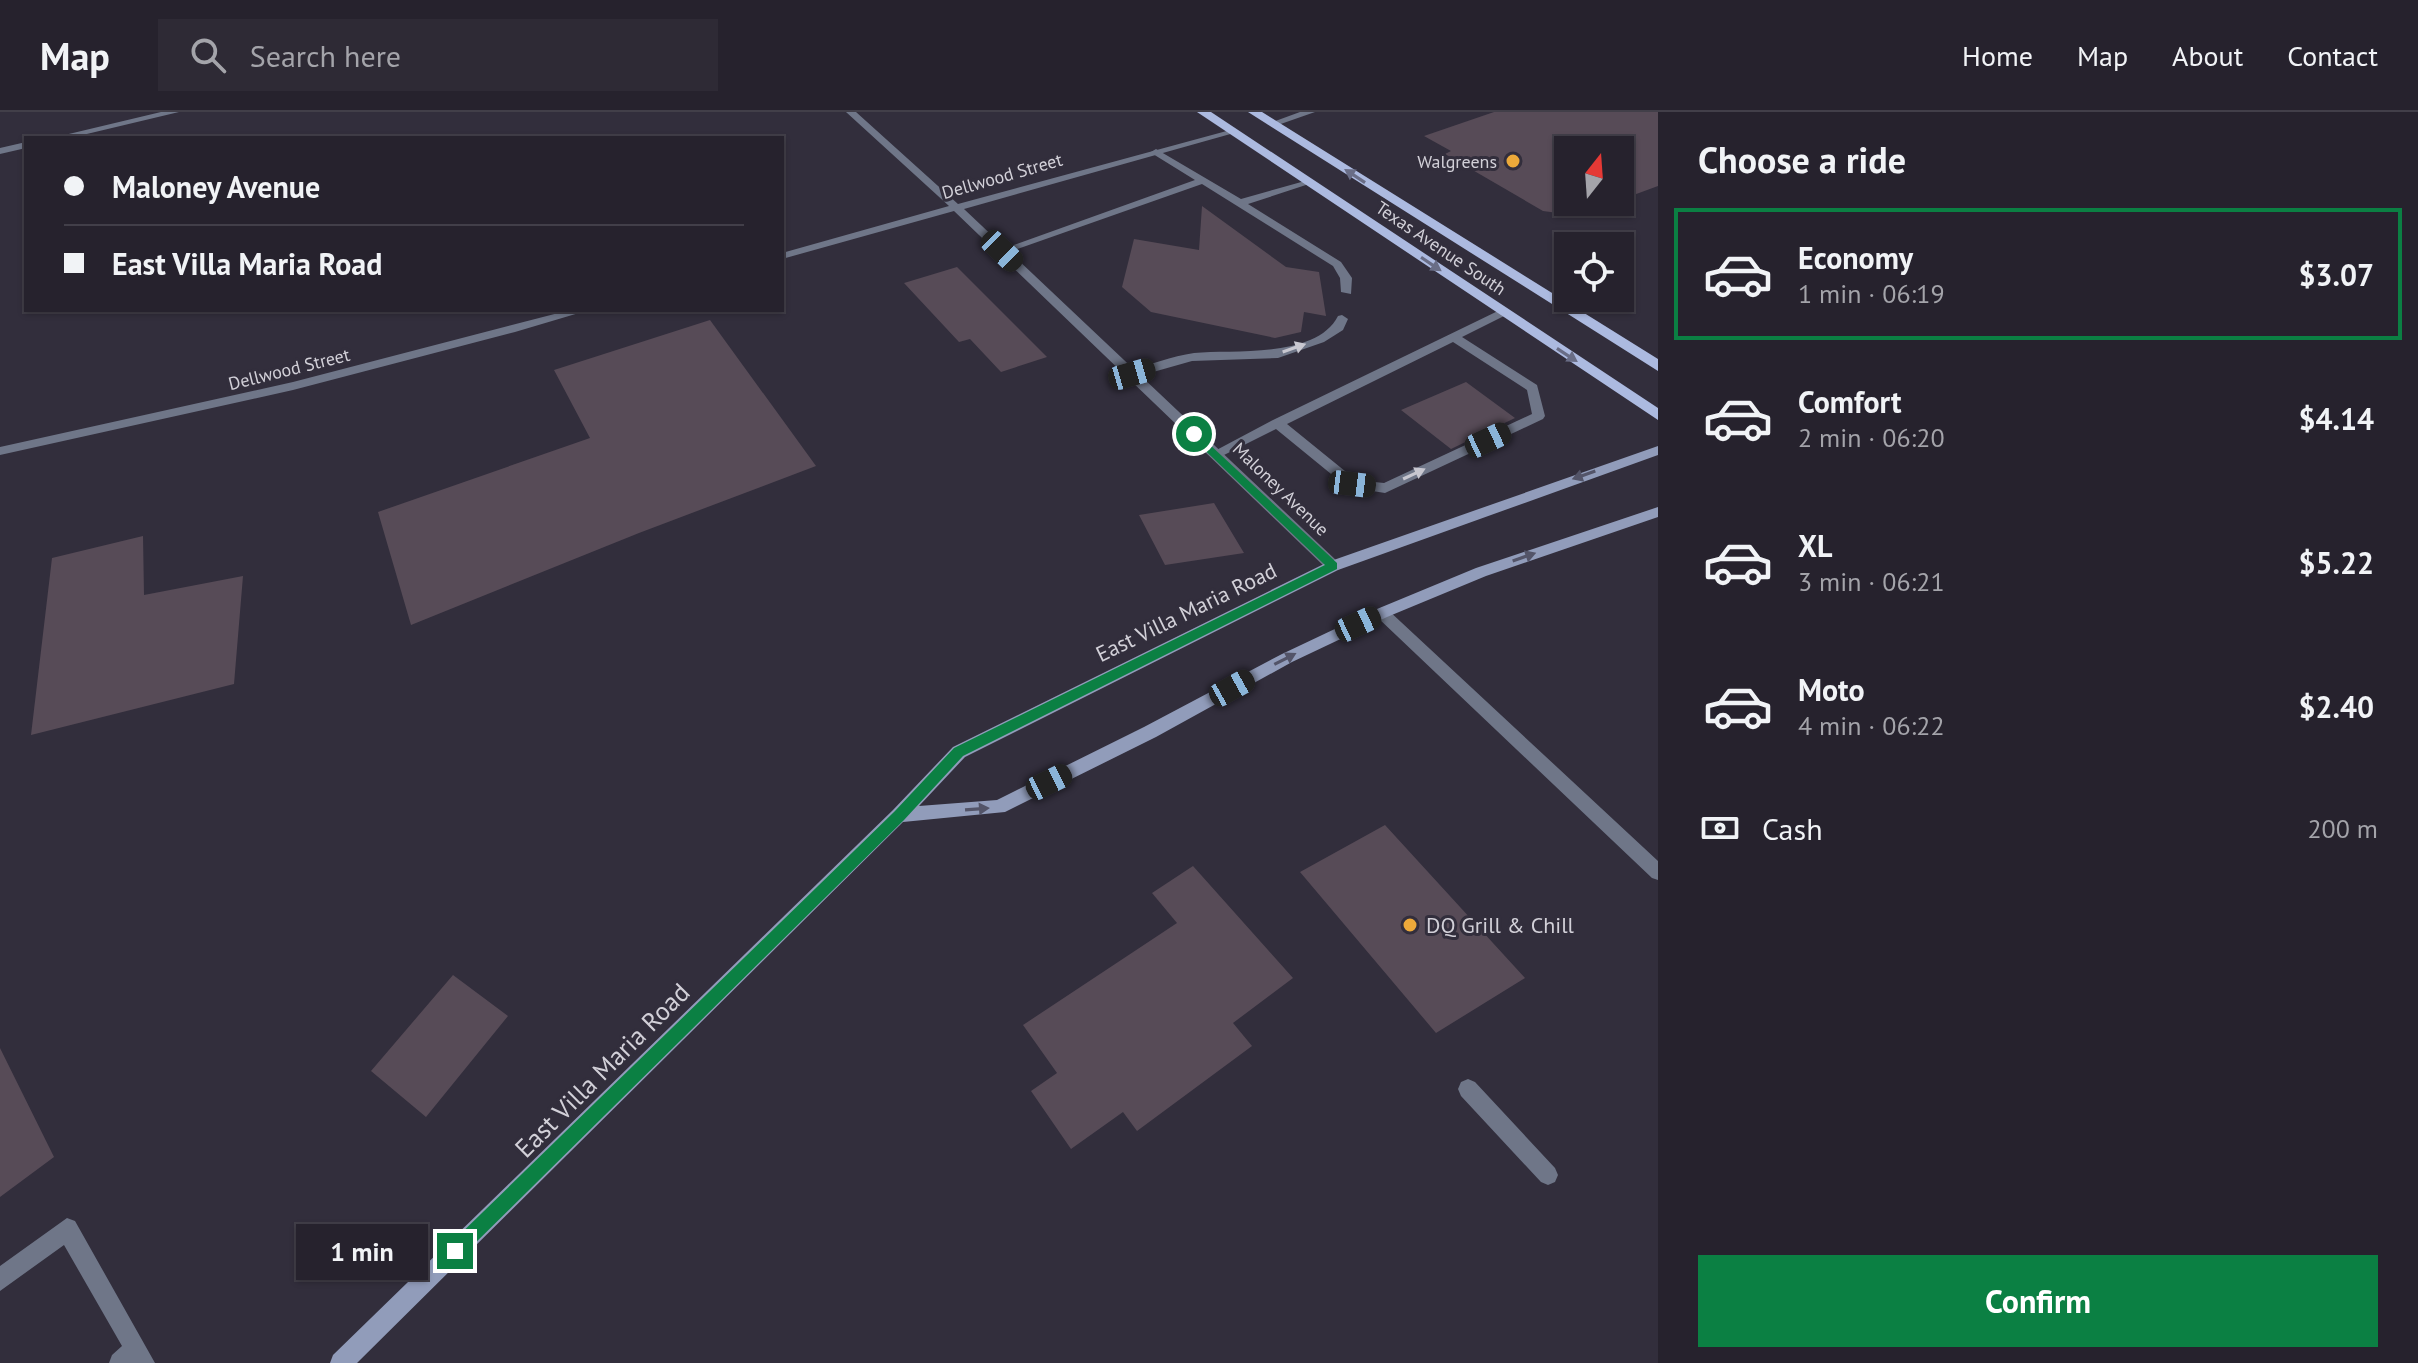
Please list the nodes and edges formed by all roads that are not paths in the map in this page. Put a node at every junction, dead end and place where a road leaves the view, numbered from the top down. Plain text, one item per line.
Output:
1 (174, 112) edge
2 (851, 112) edge
3 (1203, 112) edge
4 (1254, 112) edge
5 (1310, 112) edge
6 (1272, 124) junction
7 (1231, 131) junction
8 (66, 136) edge
9 (24, 145) edge
10 (0, 151) edge
11 (1156, 152) junction
12 (1202, 181) junction
13 (1308, 181) junction
14 (1240, 203) junction
15 (957, 208) junction
16 (1002, 251) junction
17 (784, 255) edge
18 (1347, 292) dead end
19 (576, 312) edge
20 (1502, 313) junction
21 (1342, 319) dead end
22 (1453, 337) junction
23 (1658, 366) edge
24 (1132, 374) junction
25 (1658, 415) edge
26 (1277, 423) junction
27 (1658, 450) edge
28 (0, 451) edge
29 (1215, 454) junction
30 (1658, 512) edge
31 (1333, 566) junction
32 (1382, 613) junction
33 (899, 815) junction
34 (1658, 872) edge
35 (1468, 1089) dead end
36 (1548, 1175) dead end
37 (0, 1280) edge
38 (133, 1358) edge
39 (341, 1363) edge

1 - 8 street
2 - 15 street, Maloney Avenue
3 - 7 main road, Texas Avenue South
4 - 6 main road, Texas Avenue South
5 - 6 street
23 -> 6 main road, Texas Avenue South
7 - 11 street, Dellwood Street
7 - 13 main road, Texas Avenue South
9 - 10 street
11 - 12 street
11 - 15 street, Dellwood Street
12 - 14 street
12 - 16 street
13 - 14 street
13 -> 20 main road, Texas Avenue South
14 - 18 street
15 - 16 street, Maloney Avenue
15 - 17 street, Dellwood Street
16 - 24 street, Maloney Avenue
19 - 28 street, Dellwood Street
20 - 22 street
20 -> 25 main road, Texas Avenue South
24 -> 21 street
22 - 26 street
26 -> 22 street
24 - 29 street, Maloney Avenue
26 - 29 street
27 -> 31 main road, East Villa Maria Road
29 - 31 street, Maloney Avenue
32 -> 30 main road
31 - 33 main road, East Villa Maria Road
33 -> 32 main road
32 - 34 street
33 - 39 main road, East Villa Maria Road
35 - 36 street
37 - 38 street

